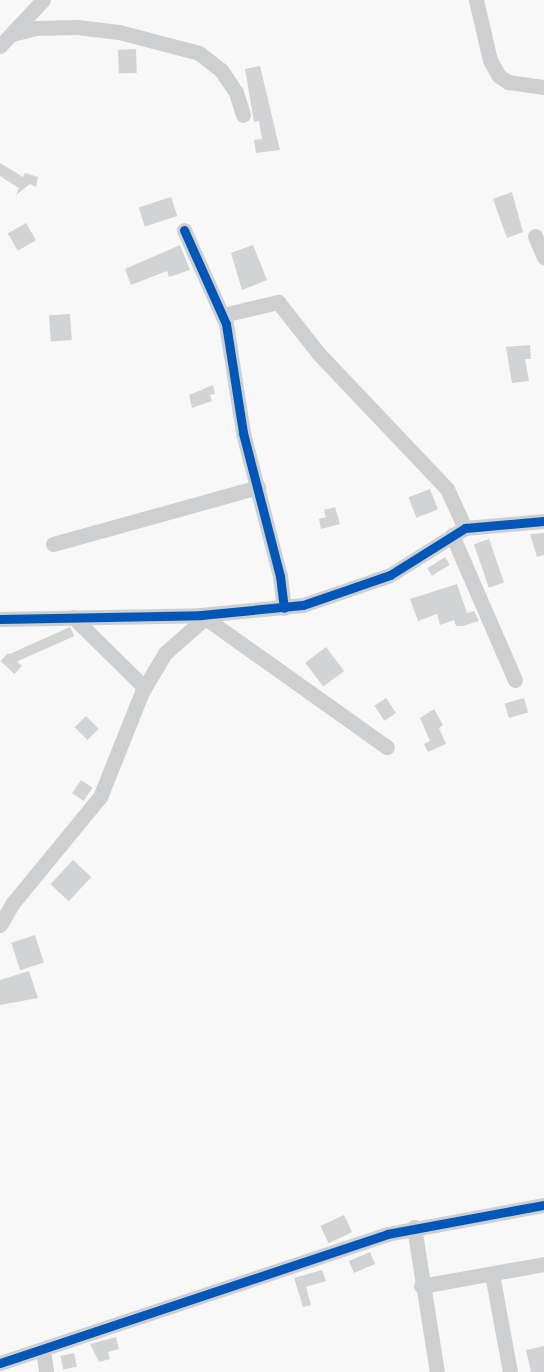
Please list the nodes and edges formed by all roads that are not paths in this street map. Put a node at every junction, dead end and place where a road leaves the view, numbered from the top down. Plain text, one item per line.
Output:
1 (43, 0) edge
2 (476, 0) edge
3 (12, 34) junction
4 (0, 46) edge
5 (544, 87) edge
6 (243, 115) dead end
7 (184, 230) dead end
8 (535, 236) dead end
9 (544, 257) edge
10 (223, 315) junction
11 (258, 488) junction
12 (544, 521) edge
13 (459, 532) junction
14 (53, 544) dead end
15 (284, 608) junction
16 (73, 617) junction
17 (203, 617) junction
18 (0, 619) edge
19 (515, 680) dead end
20 (144, 687) junction
21 (387, 747) dead end
22 (0, 925) edge
23 (544, 1205) edge
24 (414, 1227) junction
25 (544, 1264) edge
26 (492, 1274) junction
27 (421, 1286) junction
28 (43, 1350) junction
29 (0, 1363) edge
30 (46, 1372) edge
31 (437, 1372) edge
32 (510, 1372) edge

1 - 3 street
2 - 5 street
3 - 4 street
3 - 6 street
7 - 10 street
8 - 9 street
10 - 11 street
10 - 13 street
11 - 14 street
11 - 15 street
12 - 13 street
13 - 15 street
13 - 19 street
15 - 17 street
16 - 17 street
16 - 18 street
16 - 20 street
17 - 20 street
17 - 21 street
20 - 22 street
23 - 24 street
24 - 27 street
24 - 28 street
25 - 26 street
26 - 27 street
26 - 32 street
27 - 31 street
28 - 29 street
28 - 30 street

